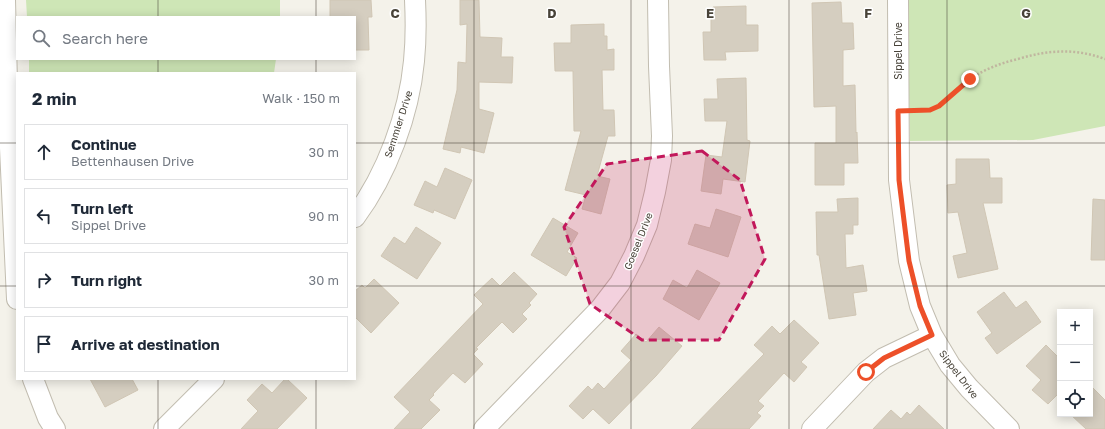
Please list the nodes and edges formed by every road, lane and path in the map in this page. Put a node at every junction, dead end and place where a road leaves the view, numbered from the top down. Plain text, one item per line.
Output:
1 (5, 0) edge
2 (415, 0) edge
3 (658, 0) edge
4 (898, 0) edge
5 (1105, 59) edge
6 (4, 83) edge
7 (898, 111) junction
8 (356, 216) edge
9 (16, 282) edge
10 (932, 335) junction
11 (33, 380) edge
12 (213, 380) edge
13 (55, 429) edge
14 (164, 429) edge
15 (484, 429) edge
16 (812, 429) edge
17 (1009, 429) edge

1 - 6 street
2 - 8 street, Semmler Drive
3 - 15 street, Goesel Drive
4 - 7 street, Sippel Drive
5 - 7 path
6 - 9 street
7 - 10 street, Sippel Drive
10 - 16 street
10 - 17 street, Sippel Drive
11 - 13 street
12 - 14 street

